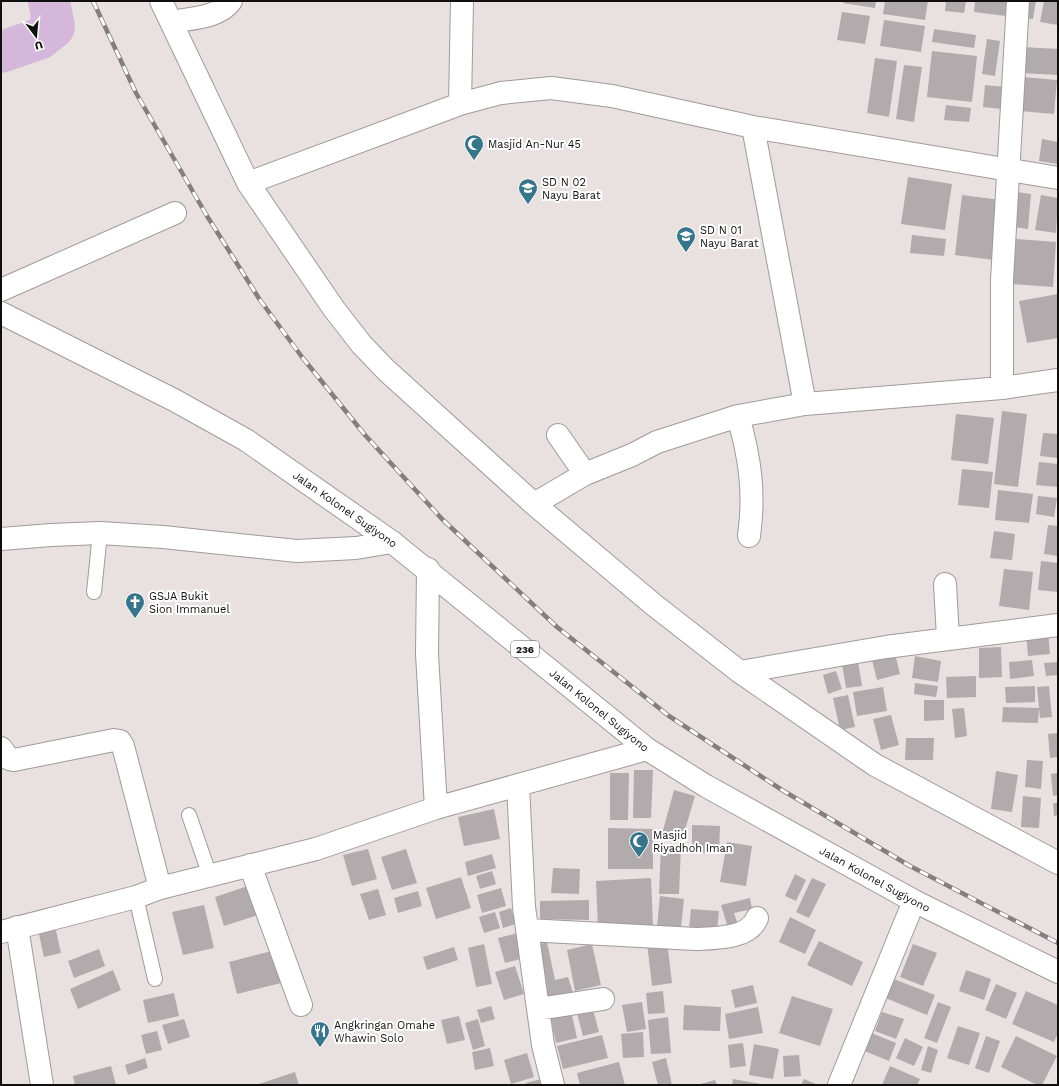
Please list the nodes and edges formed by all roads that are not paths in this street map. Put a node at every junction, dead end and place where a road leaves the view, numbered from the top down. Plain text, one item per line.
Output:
1 (162, 1) edge
2 (232, 1) edge
3 (462, 1) edge
4 (1018, 1) edge
5 (171, 22) junction
6 (460, 104) junction
7 (753, 127) junction
8 (1009, 171) junction
9 (1058, 178) edge
10 (248, 183) junction
11 (175, 213) dead end
12 (1, 290) edge
13 (1, 313) edge
14 (1058, 380) edge
15 (1002, 388) junction
16 (805, 404) junction
17 (738, 416) junction
18 (558, 435) dead end
19 (585, 474) junction
20 (534, 504) junction
21 (100, 534) junction
22 (749, 536) dead end
23 (1, 540) edge
24 (392, 542) junction
25 (428, 569) junction
26 (946, 584) dead end
27 (94, 592) dead end
28 (1058, 625) edge
29 (948, 638) junction
30 (740, 672) junction
31 (1, 748) edge
32 (647, 749) junction
33 (518, 785) junction
34 (436, 808) junction
35 (189, 815) dead end
36 (1058, 863) edge
37 (250, 865) junction
38 (210, 876) junction
39 (160, 888) junction
40 (136, 897) junction
41 (914, 901) junction
42 (757, 918) dead end
43 (9, 930) edge
44 (527, 930) junction
45 (1058, 972) edge
46 (155, 979) dead end
47 (603, 999) dead end
48 (301, 1005) dead end
49 (538, 1009) junction
50 (42, 1085) edge
51 (553, 1085) edge
52 (839, 1085) edge

1 - 5 street
2 - 5 street
3 - 6 street
4 - 8 street
5 - 10 street
6 - 7 street
6 - 10 street
7 - 8 street
7 - 16 street
8 - 9 street
8 - 15 street
10 - 20 street
11 - 12 street
13 - 24 street, Jalan Kolonel Sugiyono / 236
14 - 15 street
15 - 16 street
16 - 17 street
17 - 19 street
17 - 22 street
18 - 19 street
19 - 20 street
20 - 30 street
21 - 23 street
21 - 24 street
21 - 27 lane
24 - 25 street, Jalan Kolonel Sugiyono / 236
25 - 32 street, Jalan Kolonel Sugiyono / 236
25 - 34 street
26 - 29 street
28 - 29 street
29 - 30 street
30 - 36 street
31 - 39 street
32 - 33 street
32 - 41 street, Jalan Kolonel Sugiyono / 236
33 - 34 street
33 - 44 street
34 - 37 street
35 - 38 lane
37 - 38 street
37 - 48 street
38 - 39 street
39 - 40 street
40 - 43 street
40 - 46 lane
41 - 45 street, Jalan Kolonel Sugiyono / 236
41 - 52 street
42 - 44 street
43 - 50 street
44 - 49 street
47 - 49 street
49 - 51 street

